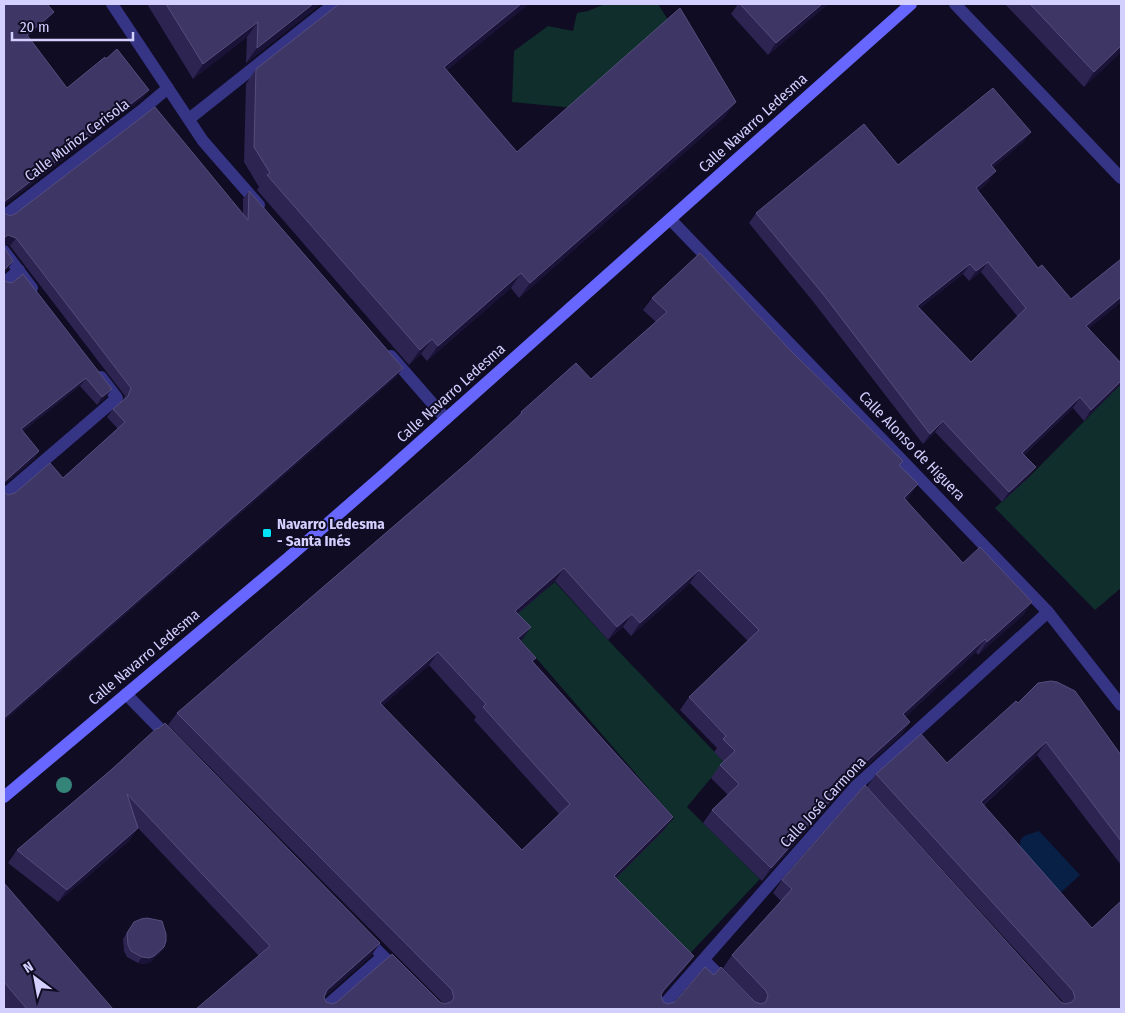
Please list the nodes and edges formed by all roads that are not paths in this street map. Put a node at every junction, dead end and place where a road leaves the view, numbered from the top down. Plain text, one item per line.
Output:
1 (112, 4) edge
2 (334, 4) edge
3 (911, 4) edge
4 (955, 4) edge
5 (168, 88) junction
6 (189, 119) junction
7 (1121, 178) edge
8 (268, 215) edge
9 (4, 216) edge
10 (670, 219) junction
11 (4, 251) edge
12 (19, 270) junction
13 (4, 283) edge
14 (42, 301) edge
15 (383, 347) edge
16 (94, 368) edge
17 (446, 419) junction
18 (4, 495) edge
19 (1048, 612) junction
20 (126, 694) junction
21 (1121, 704) edge
22 (181, 751) edge
23 (4, 797) edge
24 (355, 928) edge
25 (383, 956) junction
26 (704, 960) junction
27 (410, 983) edge
28 (738, 995) edge
29 (323, 1009) edge
30 (660, 1009) edge

1 - 5 street
2 - 6 street
3 - 10 main road, Calle Navarro Ledesma
4 - 7 street
5 - 6 street
5 - 9 street, Calle Muñoz Cerisola
6 - 8 street
10 - 17 main road, Calle Navarro Ledesma
10 - 19 street, Calle Alonso de Higuera
11 - 12 street
12 - 13 street
12 - 14 street
15 - 17 street
16 - 18 street
17 - 20 main road, Calle Navarro Ledesma
19 - 21 street, Calle Alonso de Higuera
19 - 26 street, Calle José Carmona
20 - 22 street
20 - 23 main road, Calle Navarro Ledesma
24 - 25 street
25 - 27 street
25 - 29 street
26 - 28 street
26 - 30 street, Calle José Carmona

